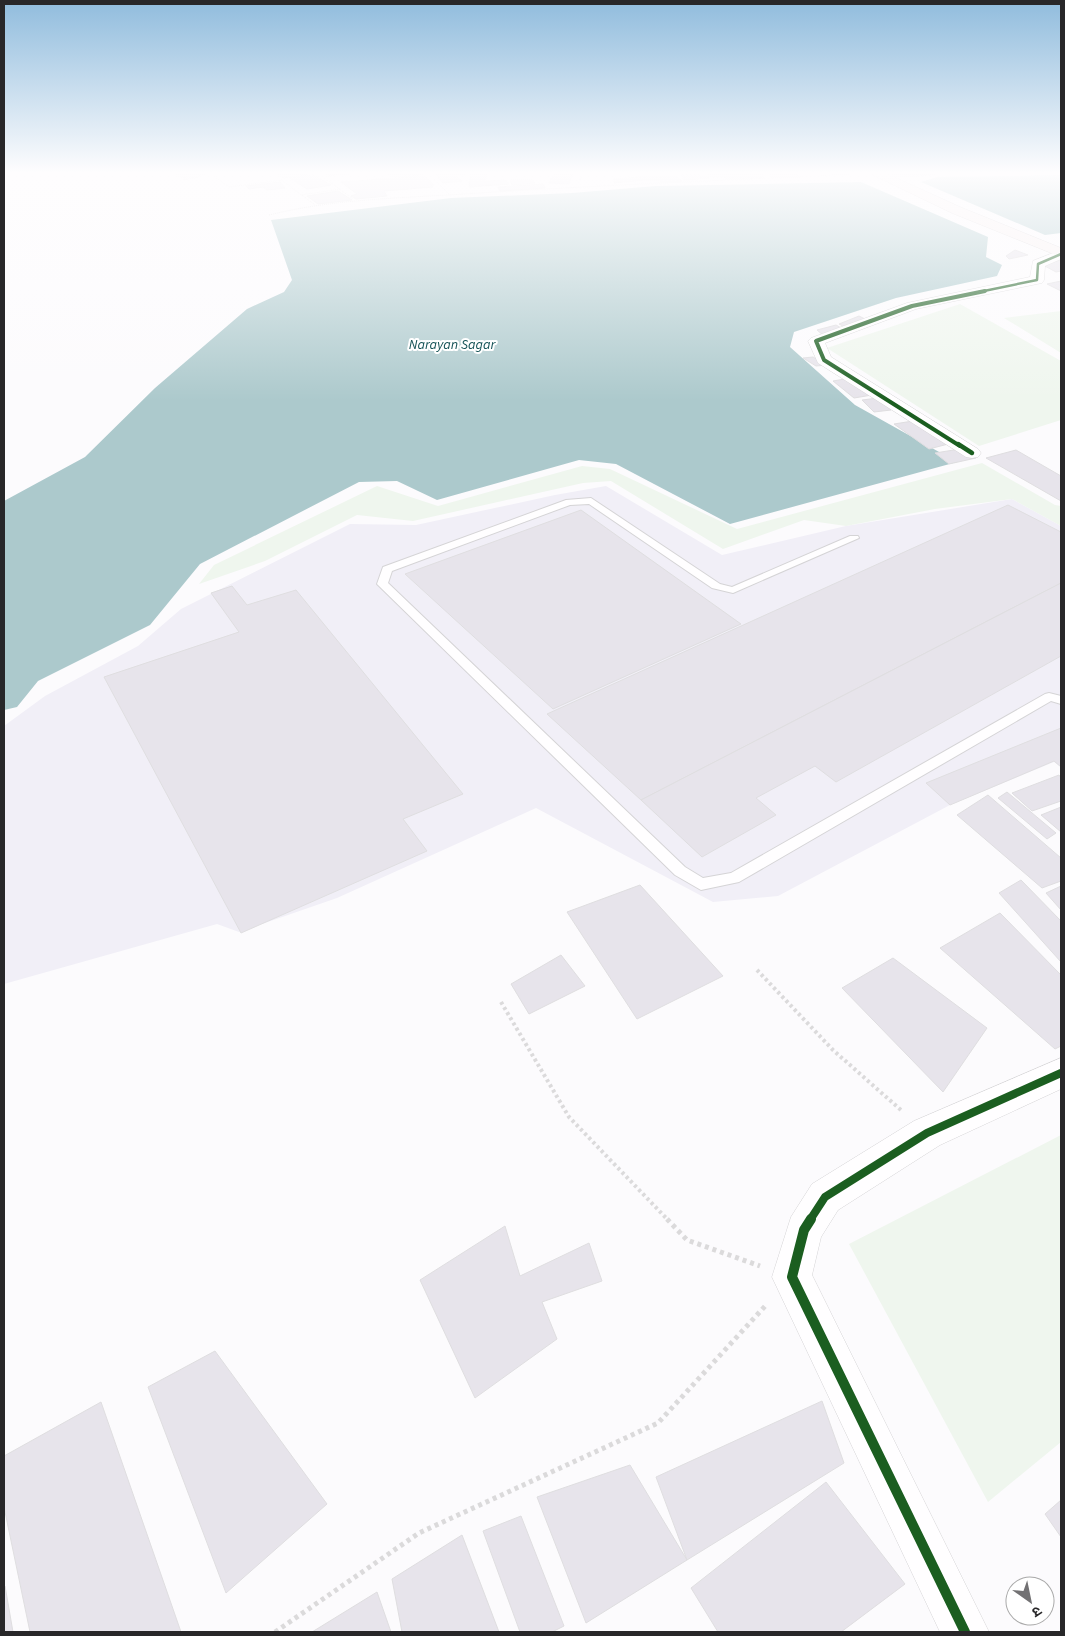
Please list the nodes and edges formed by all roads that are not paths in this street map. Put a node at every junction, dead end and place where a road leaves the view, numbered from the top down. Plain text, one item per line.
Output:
1 (1061, 253) edge
2 (972, 453) dead end
3 (854, 538) dead end
4 (1061, 700) edge
5 (1061, 1073) edge
6 (965, 1632) edge

1 - 2 street
3 - 4 lane
5 - 6 street

